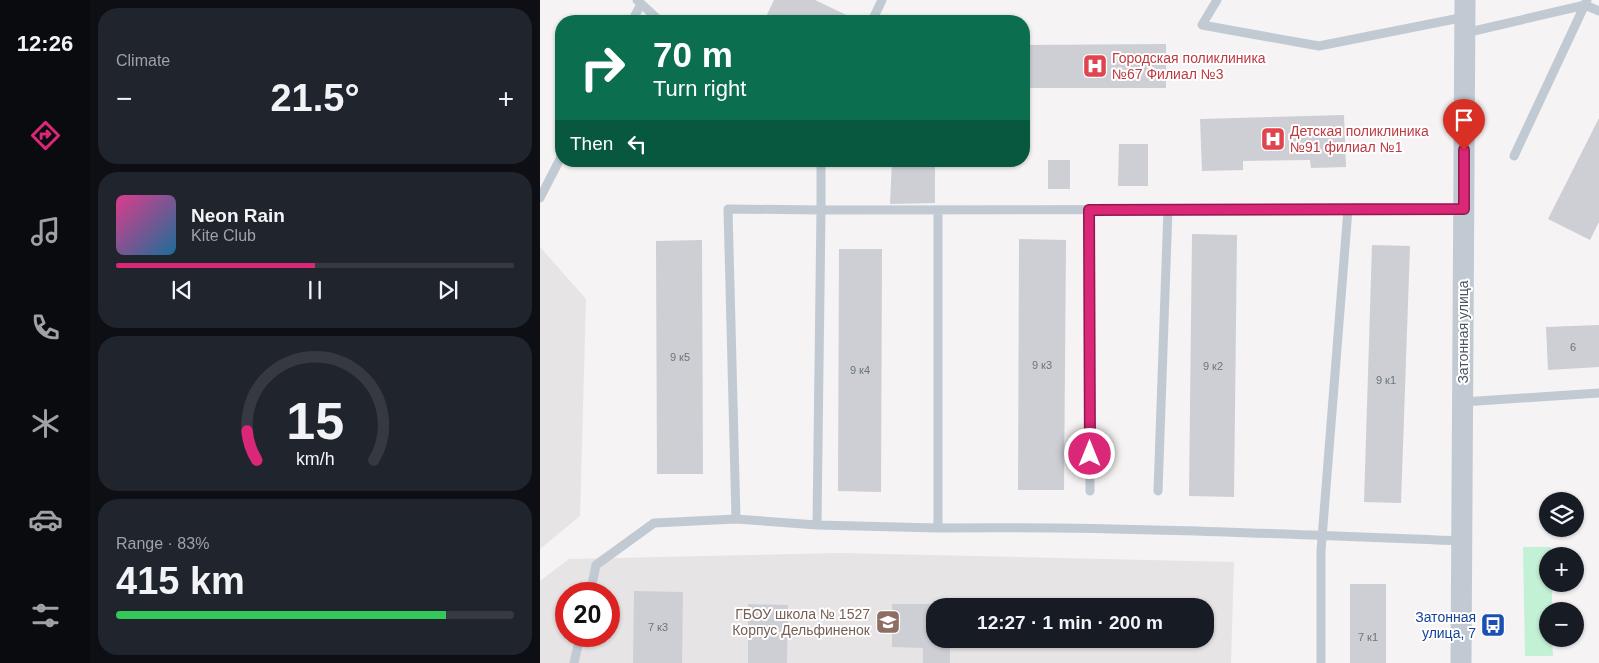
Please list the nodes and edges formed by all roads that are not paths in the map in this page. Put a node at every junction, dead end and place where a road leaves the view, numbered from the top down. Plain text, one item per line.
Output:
1 (882, 0) edge
2 (1217, 0) edge
3 (639, 2) edge
4 (1586, 2) edge
5 (1599, 11) edge
6 (634, 15) edge
7 (653, 15) edge
8 (875, 15) edge
9 (1464, 17) edge
10 (1514, 156) dead end
11 (556, 167) edge
12 (821, 167) edge
13 (540, 198) edge
14 (1348, 209) junction
15 (1464, 209) junction
16 (821, 210) junction
17 (938, 210) junction
18 (1089, 210) junction
19 (1168, 210) junction
20 (1599, 393) edge
21 (1463, 402) junction
22 (1090, 491) dead end
23 (1158, 491) dead end
24 (736, 520) junction
25 (817, 525) junction
26 (938, 528) junction
27 (1322, 535) junction
28 (1462, 541) junction
29 (592, 582) edge
30 (578, 647) edge
31 (574, 663) edge
32 (1321, 663) edge
33 (1461, 663) edge

1 - 8 lane
2 - 9 lane
3 - 6 lane
3 - 7 lane
4 - 5 lane
4 - 9 lane
4 - 10 lane
9 - 15 street, Затонная улица
11 - 13 lane
12 - 16 lane
14 - 15 lane
14 - 19 lane
14 - 27 lane
15 - 21 street, Затонная улица
16 - 17 lane
16 - 24 lane
16 - 25 lane
17 - 18 lane
17 - 26 lane
18 - 19 lane
18 - 22 lane
19 - 23 lane
20 - 21 lane
21 - 28 street, Затонная улица
24 - 25 lane
24 - 29 lane
25 - 26 lane
26 - 27 lane
27 - 28 lane
27 - 32 lane
28 - 33 street, Затонная улица
30 - 31 lane

